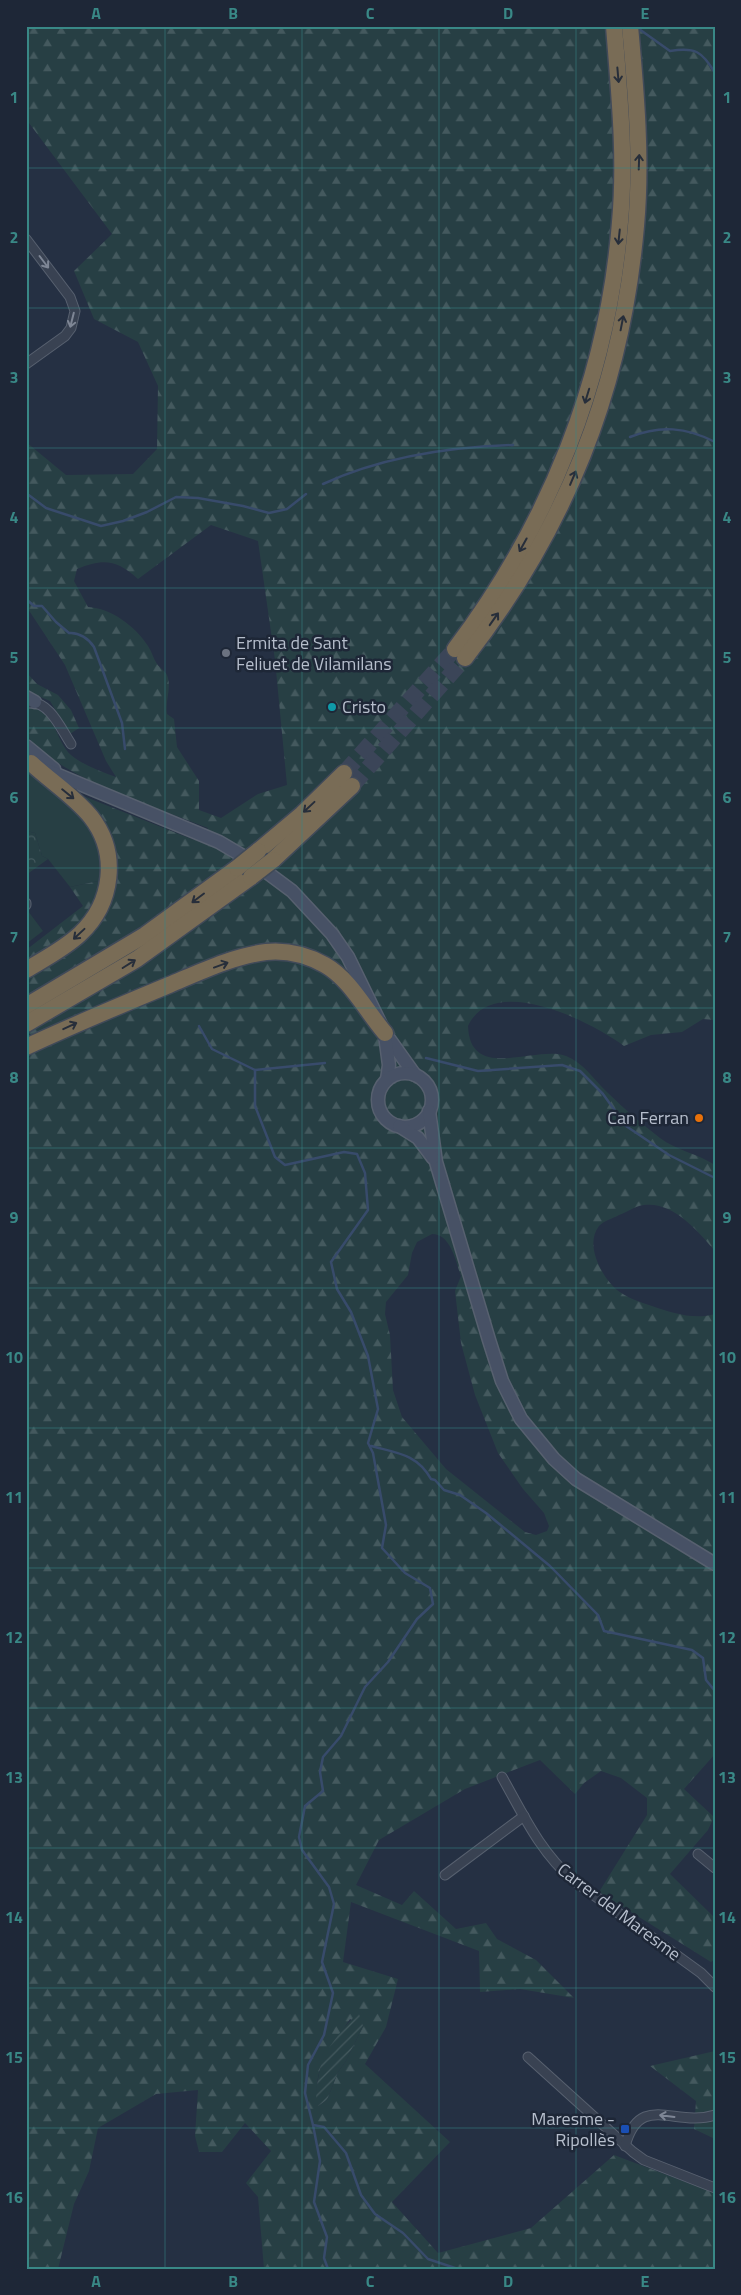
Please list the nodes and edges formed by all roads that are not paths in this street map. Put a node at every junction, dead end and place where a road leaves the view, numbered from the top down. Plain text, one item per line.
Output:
1 (614, 26) edge
2 (630, 26) edge
3 (26, 239) edge
4 (26, 364) edge
5 (29, 701) edge
6 (71, 744) dead end
7 (26, 746) edge
8 (29, 761) edge
9 (62, 775) junction
10 (26, 970) edge
11 (26, 1006) edge
12 (26, 1024) edge
13 (385, 1033) junction
14 (26, 1047) edge
15 (416, 1075) junction
16 (387, 1080) junction
17 (428, 1111) junction
18 (399, 1126) junction
19 (436, 1162) junction
20 (715, 1564) edge
21 (502, 1777) dead end
22 (524, 1816) junction
23 (698, 1854) dead end
24 (715, 1868) edge
25 (445, 1875) dead end
26 (714, 1985) edge
27 (528, 2057) dead end
28 (715, 2114) edge
29 (625, 2146) junction
30 (715, 2188) edge

1 -> 2 highway
3 -> 4 street
5 - 6 street
7 - 9 main road
8 - 9 main road
8 -> 10 highway
9 - 13 main road
12 -> 11 highway, bridge
14 -> 13 highway
13 - 15 main road
13 - 16 main road
15 - 16 main road
15 - 17 main road
16 - 18 main road
17 - 18 main road
17 - 19 main road
18 - 19 main road
19 - 20 main road
21 - 22 street, Carrer del Maresme
22 - 25 street
22 - 26 street, Carrer del Maresme
23 - 24 street
27 - 29 street
28 -> 29 street
29 - 30 street

